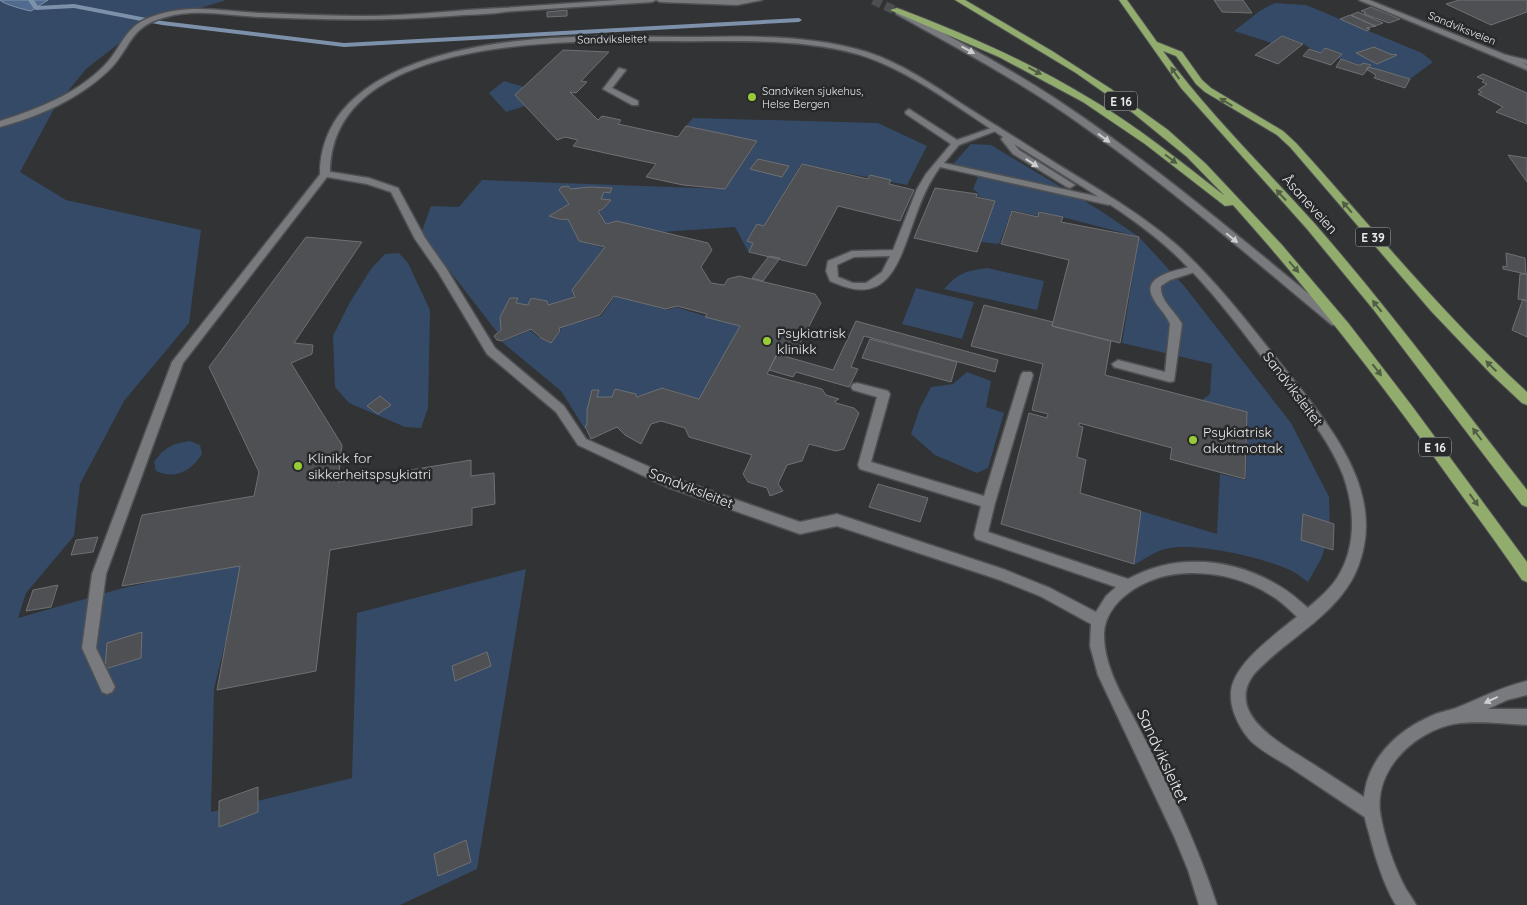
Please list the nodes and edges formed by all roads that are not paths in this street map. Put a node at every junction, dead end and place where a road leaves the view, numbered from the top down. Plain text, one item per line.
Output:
1 (652, 0) edge
2 (660, 0) edge
3 (758, 0) edge
4 (959, 0) edge
5 (1123, 0) edge
6 (1363, 0) edge
7 (894, 10) joint
8 (1154, 44) junction
9 (1504, 57) junction
10 (1527, 62) edge
11 (1527, 68) edge
12 (622, 70) dead end
13 (635, 103) dead end
14 (910, 112) dead end
15 (0, 124) edge
16 (997, 129) junction
17 (956, 143) junction
18 (938, 164) junction
19 (325, 174) junction
20 (1109, 202) junction
21 (1261, 230) junction
22 (895, 253) junction
23 (1194, 269) junction
24 (1348, 331) junction
25 (1118, 364) dead end
26 (1028, 375) dead end
27 (857, 387) dead end
28 (1527, 400) edge
29 (1527, 501) edge
30 (988, 503) junction
31 (1524, 570) edge
32 (1128, 585) junction
33 (1309, 618) junction
34 (1099, 621) junction
35 (106, 687) dead end
36 (1527, 688) edge
37 (1456, 716) junction
38 (1527, 718) edge
39 (1372, 812) junction
40 (1208, 905) edge
41 (1407, 905) edge

1 - 15 street
2 - 3 street
4 - 21 highway, E 16
5 - 8 highway, Åsaneveien
6 - 9 street, Sandviksveien
7 -> 21 highway
7 -> 24 street
28 -> 8 highway, E 39
29 -> 8 highway, Åsaneveien
9 - 10 street, Sandviksveien
9 - 11 street
12 - 13 street
14 - 17 street
16 - 17 street
16 - 19 street, Sandviksleitet
16 - 20 street, Sandviksleitet
17 - 18 street
18 - 20 street
18 - 22 street
19 - 34 street, Sandviksleitet
19 - 35 street
20 - 23 street, Sandviksleitet
21 -> 24 highway, E 16
22 - 22 street
23 - 25 street
23 - 33 street, Sandviksleitet
24 -> 31 highway, E 16
26 - 30 street
27 - 30 street
30 - 32 street
32 - 33 street
32 - 34 street
33 - 39 street, Sandviksleitet
34 - 40 street, Sandviksleitet
36 -> 37 street
37 - 38 street
37 - 39 street
39 - 41 street

